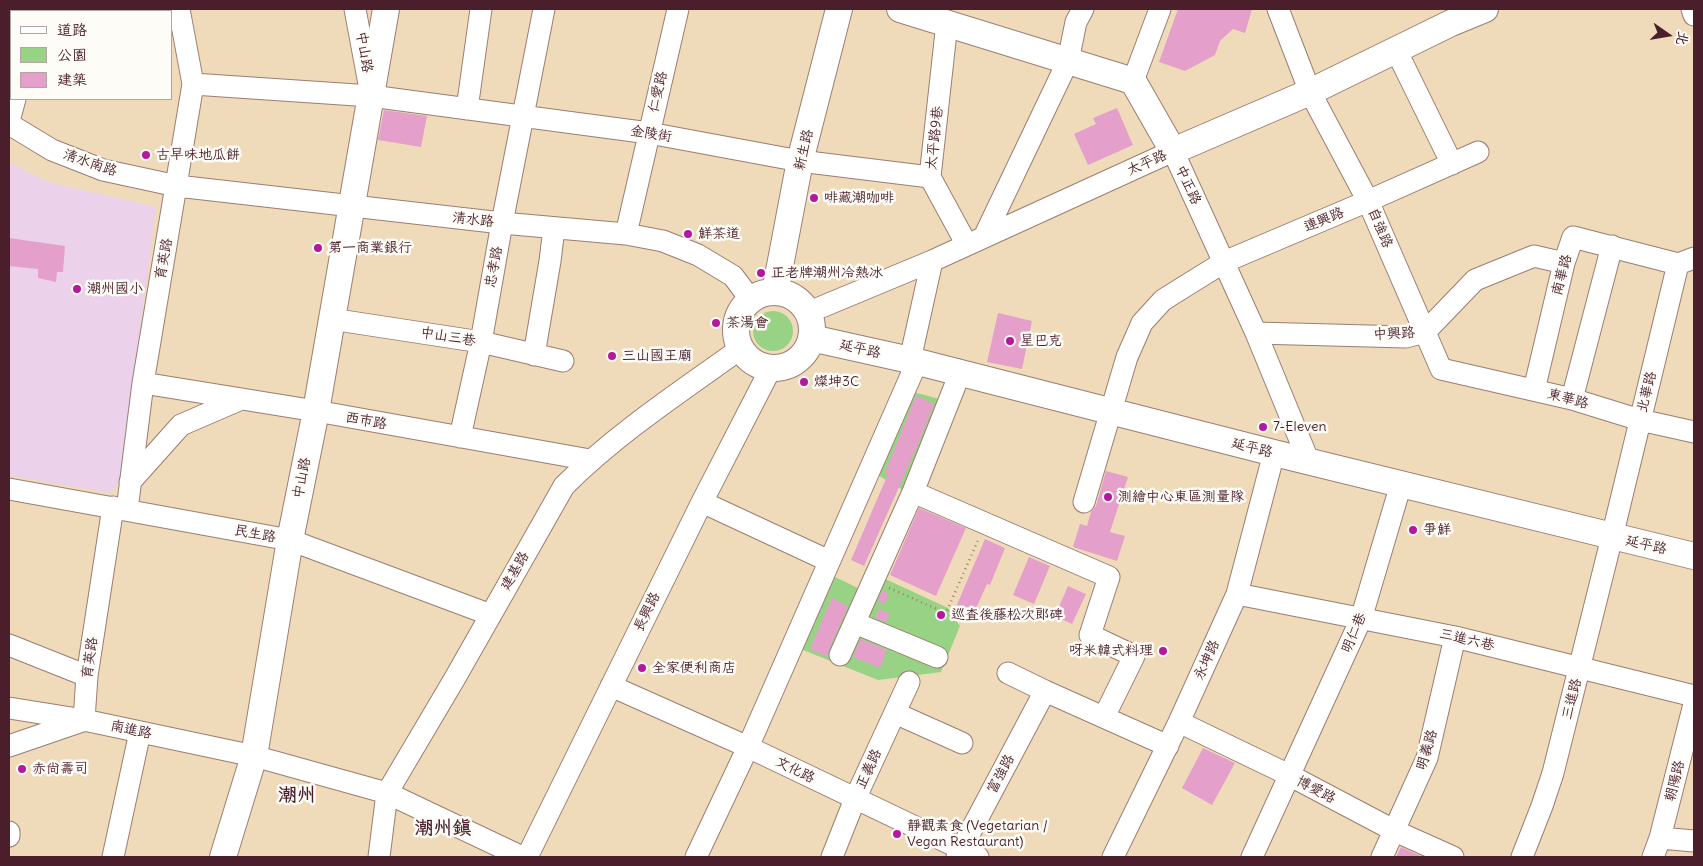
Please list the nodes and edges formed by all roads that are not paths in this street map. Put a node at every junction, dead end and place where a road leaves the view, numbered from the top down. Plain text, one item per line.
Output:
1 (179, 9) edge
2 (355, 9) edge
3 (386, 9) edge
4 (481, 9) edge
5 (544, 9) edge
6 (678, 9) edge
7 (839, 9) edge
8 (900, 9) edge
9 (1160, 9) edge
10 (1278, 9) edge
11 (1485, 9) edge
12 (1692, 9) edge
13 (1079, 13) edge
14 (1694, 15) edge
15 (1452, 16) edge
16 (947, 23) junction
17 (1396, 50) junction
18 (1068, 61) junction
19 (1133, 81) junction
20 (193, 84) junction
21 (1310, 92) junction
22 (371, 96) junction
23 (15, 100) edge
24 (467, 109) junction
25 (522, 118) junction
26 (9, 122) edge
27 (649, 133) junction
28 (1172, 152) junction
29 (1478, 152) dead end
30 (800, 161) junction
31 (1452, 164) junction
32 (930, 177) junction
33 (176, 186) junction
34 (1368, 201) junction
35 (350, 207) junction
36 (502, 223) junction
37 (554, 228) junction
38 (626, 234) junction
39 (975, 241) junction
40 (1612, 246) junction
41 (1686, 261) edge
42 (932, 262) junction
43 (1224, 262) junction
44 (1564, 263) junction
45 (763, 296) junction
46 (807, 313) junction
47 (332, 319) junction
48 (1425, 332) junction
49 (1256, 333) junction
50 (811, 338) junction
51 (481, 342) junction
52 (740, 349) junction
53 (534, 355) junction
54 (913, 361) junction
55 (563, 362) dead end
56 (772, 368) junction
57 (1441, 369) joint
58 (960, 374) junction
59 (143, 383) junction
60 (1534, 390) junction
61 (1572, 399) junction
62 (238, 400) junction
63 (316, 411) junction
64 (1110, 411) junction
65 (1640, 420) junction
66 (1694, 432) edge
67 (460, 438) junction
68 (1274, 453) junction
69 (590, 460) junction
70 (1308, 462) junction
71 (130, 482) junction
72 (1400, 484) junction
73 (9, 489) edge
74 (913, 492) junction
75 (702, 502) junction
76 (1084, 502) dead end
77 (120, 508) junction
78 (1612, 537) junction
79 (290, 540) junction
80 (1694, 556) edge
81 (829, 561) junction
82 (1237, 594) junction
83 (491, 615) junction
84 (1361, 619) junction
85 (854, 623) junction
86 (1455, 637) junction
87 (9, 645) edge
88 (840, 655) dead end
89 (937, 657) dead end
90 (1580, 667) junction
91 (1008, 673) dead end
92 (87, 676) junction
93 (909, 682) dead end
94 (610, 686) junction
95 (1044, 691) junction
96 (1694, 696) edge
97 (1694, 704) edge
98 (9, 708) edge
99 (895, 713) junction
100 (1104, 717) junction
101 (84, 720) junction
102 (1179, 722) junction
103 (140, 732) junction
104 (962, 743) dead end
105 (9, 746) edge
106 (1168, 746) junction
107 (748, 747) junction
108 (254, 756) junction
109 (1289, 776) junction
110 (387, 793) junction
111 (855, 799) junction
112 (1395, 831) junction
113 (9, 832) edge
114 (9, 836) edge
115 (1694, 841) edge
116 (1656, 848) edge
117 (966, 855) edge
118 (1257, 856) edge
119 (113, 857) edge
120 (222, 857) edge
121 (379, 857) edge
122 (522, 857) edge
123 (527, 857) edge
124 (696, 857) edge
125 (832, 857) edge
126 (1113, 857) edge
127 (1382, 857) edge
128 (1453, 857) edge
129 (1522, 857) edge

1 - 20 street, 育英路
2 - 22 street, 中山路
3 - 22 main road, 中山路
4 - 24 street
5 - 25 street, 忠孝路
6 - 27 street, 仁愛路
7 - 30 main road, 新生路
8 - 16 main road
9 - 19 street
10 - 21 street, 自強路
11 - 15 main road, 太平路
12 - 14 street
13 - 18 street
15 - 17 main road, 太平路
16 - 18 main road
16 - 32 street, 太平路9巷
17 - 21 main road, 太平路
17 - 31 street
18 - 19 main road
18 - 39 street
19 - 28 main road, 中正路
20 - 22 street, 金陵街
20 - 33 street, 育英路
21 - 28 main road, 太平路
21 - 34 street, 自強路
22 - 24 street, 金陵街
22 - 35 main road, 中山路
23 - 26 street
24 - 25 street, 金陵街
25 - 27 street, 金陵街
25 - 36 street, 忠孝路
26 - 33 street, 清水南路
27 - 30 street, 金陵街
27 - 38 street, 仁愛路
28 - 39 street, 太平路
28 - 43 street, 中正路
29 - 31 street, 連興路
30 - 32 street, 金陵街
30 - 45 main road, 新生路
31 - 34 street, 連興路
32 - 39 street, 太平路9巷
33 - 35 street, 清水路
33 - 59 street, 育英路
34 - 43 street, 連興路
34 - 48 street, 自強路
35 - 36 street, 清水路
35 - 47 main road, 中山路
36 - 37 street, 清水路
36 - 51 street, 忠孝路
37 - 38 street, 清水路
37 - 53 street
38 - 45 street, 清水路
39 - 42 street, 太平路
40 - 41 street, 南華路
40 - 44 street, 南華路
40 - 61 street
41 - 65 street, 北華路
42 - 46 street, 太平路
42 - 54 street
43 - 49 street, 中正路
43 - 64 street, 連興路
44 - 48 street, 中興路
44 - 60 street, 南華路
45 - 46 main road
45 - 52 main road
46 - 50 main road
47 - 51 street, 中山三巷
47 - 63 main road, 中山路
48 - 49 street, 中興路
48 - 57 street, 自強路
49 - 70 street, 中正路
50 - 54 main road, 延平路
50 - 56 main road
51 - 53 street, 中山三巷
51 - 67 street, 忠孝路
52 - 56 main road
52 - 69 street, 建基路
53 - 55 street, 中山三巷
54 - 58 main road, 延平路
54 - 81 street
56 - 75 street, 長興路
57 - 60 street, 東華路
58 - 64 main road, 延平路
58 - 74 street
59 - 62 street, 西市路
59 - 71 street, 育英路
60 - 61 street, 東華路
61 - 65 street, 東華路
62 - 63 street, 西市路
62 - 71 street
63 - 67 street, 西市路
63 - 79 main road, 中山路
64 - 68 main road, 延平路
64 - 76 street, 連興路
65 - 66 street, 東華路
65 - 78 street, 北華路
67 - 69 street, 西市路
68 - 70 main road, 延平路
68 - 82 street, 永坤路
69 - 83 street, 建基路
70 - 72 main road, 延平路
71 - 77 street, 育英路
72 - 78 main road, 延平路
72 - 84 street, 明仁巷
73 - 77 street, 民生路
74 - 85 street
74 - 100 street
75 - 81 street
75 - 94 street, 長興路
77 - 79 street, 民生路
77 - 92 street, 育英路
78 - 80 main road, 延平路
78 - 90 street, 三進路
79 - 83 street, 民生路
79 - 108 main road, 中山路
81 - 107 street
82 - 84 street, 三進六巷
82 - 102 street, 永坤路
83 - 110 street, 建基路
84 - 86 street, 三進六巷
84 - 109 street, 明仁巷
85 - 88 street
85 - 89 street
86 - 90 street, 三進六巷
86 - 112 street, 明義路
87 - 92 street
90 - 96 street, 三進六巷
90 - 129 street, 三進路
91 - 95 street
92 - 101 street, 育英路
93 - 99 street, 正義路
94 - 107 street, 文化路
94 - 123 street, 長興路
95 - 100 street
95 - 117 street, 富強路
97 - 116 street, 朝陽路
98 - 101 street, 南進路
99 - 104 street
99 - 111 street, 正義路
100 - 106 street
101 - 103 street, 南進路
101 - 105 street
102 - 106 street, 永坤路
102 - 109 street, 博愛路
103 - 108 street, 南進路
103 - 119 street
106 - 126 street, 永坤路
107 - 111 street, 文化路
107 - 124 street
108 - 110 street, 南進路
108 - 120 main road, 中山路
109 - 112 street, 博愛路
109 - 118 street, 明仁巷
110 - 121 street, 建基路
110 - 122 street, 南進路
111 - 117 street, 文化路
111 - 125 street, 正義路
112 - 127 street, 明義路
112 - 128 street, 博愛路
113 - 114 street
115 - 116 street

